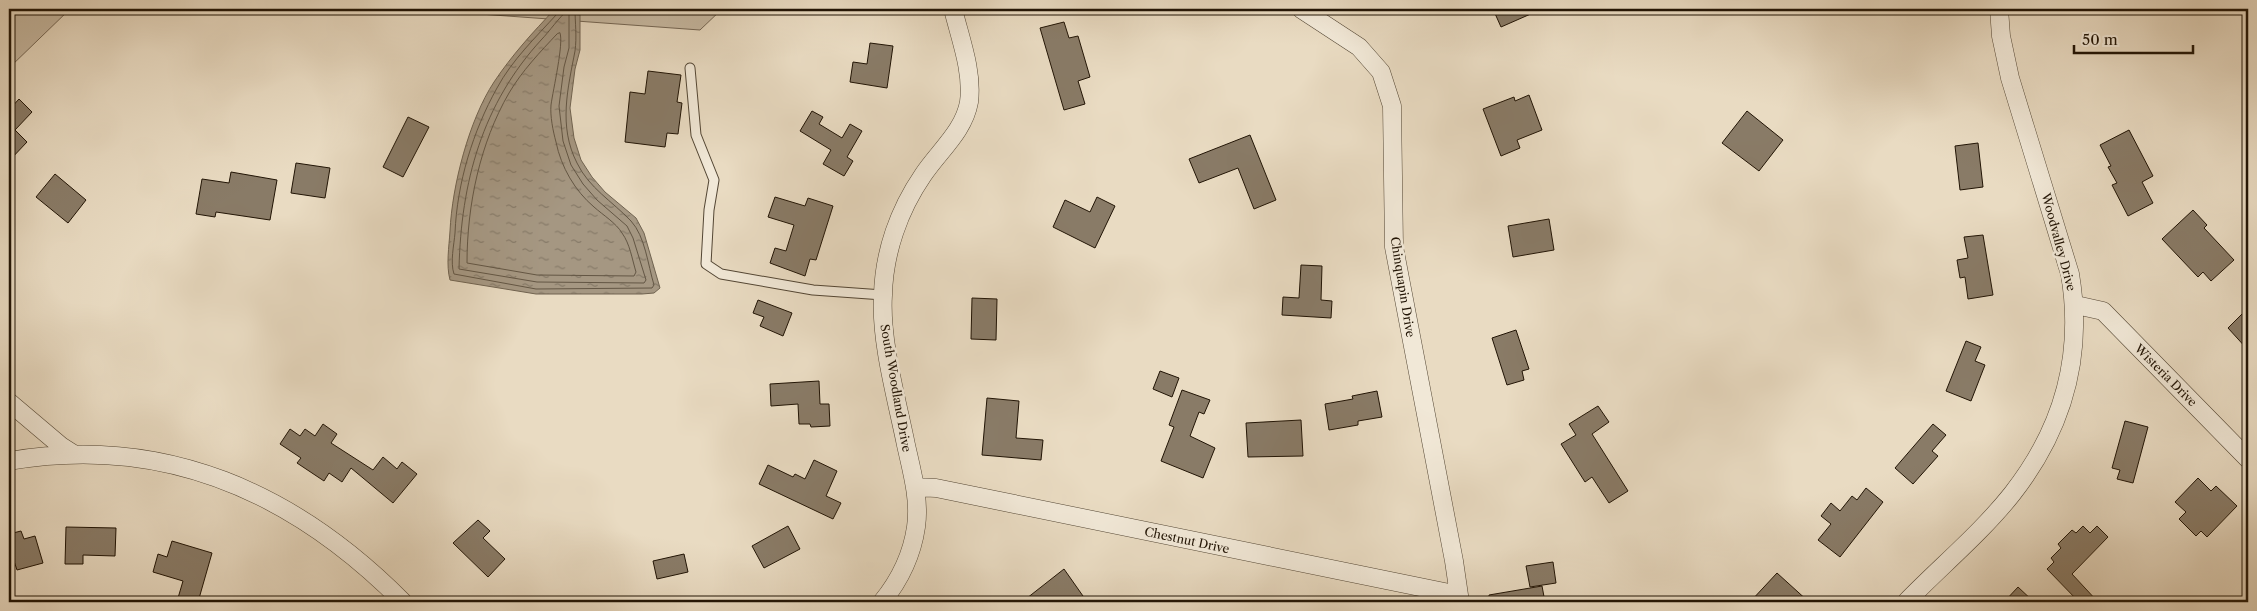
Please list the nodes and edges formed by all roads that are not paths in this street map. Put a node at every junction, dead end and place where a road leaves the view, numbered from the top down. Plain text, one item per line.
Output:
1 (953, 9) edge
2 (1301, 9) edge
3 (1998, 9) edge
4 (690, 68) dead end
5 (882, 295) junction
6 (2076, 306) junction
7 (9, 402) edge
8 (72, 453) junction
9 (2248, 459) edge
10 (9, 461) edge
11 (915, 488) junction
12 (1459, 598) edge
13 (403, 602) edge
14 (882, 602) edge
15 (1906, 602) edge

1 - 5 street, South Woodland Drive
2 - 12 street, Chinquapin Drive
3 - 6 street, Woodvalley Drive
4 - 5 lane
5 - 11 street, South Woodland Drive
6 - 9 street, Wisteria Drive
6 - 15 street, Woodvalley Drive
7 - 8 street
8 - 10 street
8 - 13 street
11 - 12 street, Chestnut Drive
11 - 14 street, South Woodland Drive

